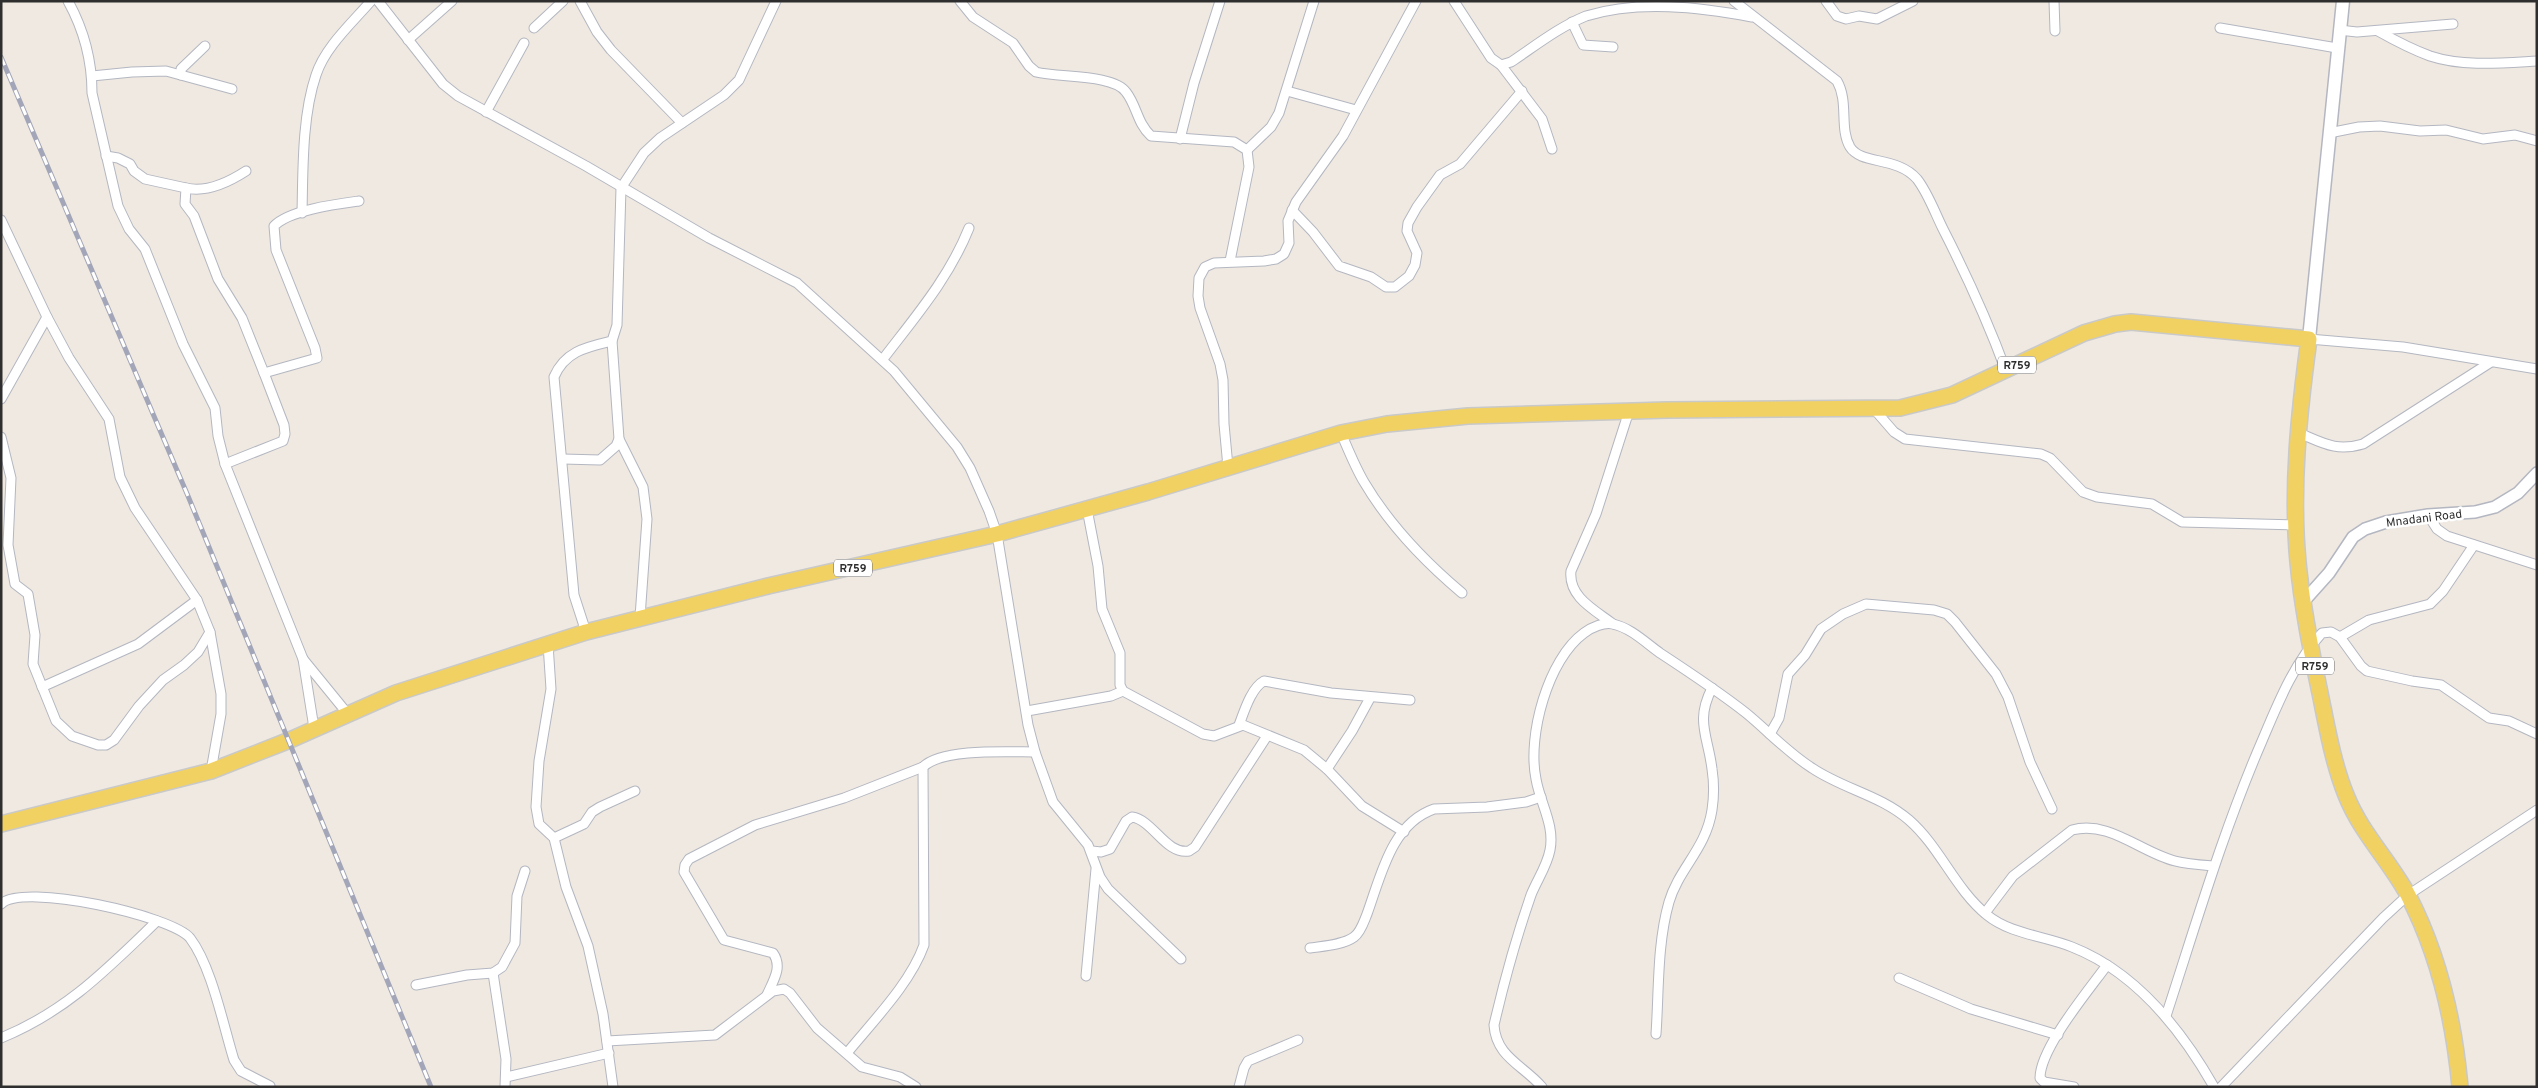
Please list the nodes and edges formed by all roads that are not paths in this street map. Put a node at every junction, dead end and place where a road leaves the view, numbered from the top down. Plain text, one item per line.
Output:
1 (68, 1) edge
2 (371, 1) edge
3 (378, 1) edge
4 (452, 1) edge
5 (563, 1) edge
6 (580, 1) edge
7 (776, 1) edge
8 (960, 1) edge
9 (1220, 1) edge
10 (1314, 1) edge
11 (1416, 1) edge
12 (1454, 1) edge
13 (1734, 1) edge
14 (1826, 1) edge
15 (1914, 1) edge
16 (2054, 1) edge
17 (2343, 1) edge
18 (1756, 17) junction
19 (1572, 22) junction
20 (2453, 24) dead end
21 (534, 28) dead end
22 (2220, 28) dead end
23 (2339, 30) junction
24 (2378, 30) junction
25 (2055, 31) dead end
26 (408, 40) junction
27 (524, 43) dead end
28 (204, 46) dead end
29 (1613, 47) dead end
30 (2337, 48) junction
31 (2537, 61) edge
32 (1501, 65) junction
33 (181, 74) junction
34 (92, 76) junction
35 (232, 89) dead end
36 (1287, 91) junction
37 (1522, 91) junction
38 (1356, 110) junction
39 (486, 112) junction
40 (682, 123) junction
41 (2329, 133) junction
42 (1180, 139) junction
43 (2537, 141) edge
44 (1552, 149) dead end
45 (1247, 150) junction
46 (106, 156) junction
47 (246, 171) dead end
48 (186, 188) junction
49 (621, 188) junction
50 (359, 201) dead end
51 (1292, 210) junction
52 (302, 213) junction
53 (1, 220) edge
54 (969, 228) dead end
55 (1230, 261) junction
56 (47, 317) junction
57 (2309, 339) junction
58 (612, 341) junction
59 (883, 359) junction
60 (2491, 362) junction
61 (2537, 369) edge
62 (2006, 371) junction
63 (264, 373) junction
64 (1, 399) edge
65 (1874, 410) junction
66 (1629, 411) junction
67 (2299, 433) junction
68 (1341, 434) junction
69 (1, 437) edge
70 (619, 439) junction
71 (563, 460) junction
72 (225, 464) junction
73 (1228, 467) junction
74 (2537, 473) edge
75 (1087, 509) junction
76 (2428, 515) junction
77 (2295, 525) junction
78 (997, 534) junction
79 (2474, 545) junction
80 (2537, 565) edge
81 (1462, 593) dead end
82 (196, 600) junction
83 (2303, 602) junction
84 (640, 617) junction
85 (1614, 624) junction
86 (210, 632) junction
87 (586, 632) junction
88 (2340, 637) junction
89 (548, 644) junction
90 (2310, 646) junction
91 (303, 659) junction
92 (42, 687) junction
93 (1712, 688) junction
94 (1123, 691) junction
95 (1370, 698) junction
96 (1410, 700) dead end
97 (1027, 711) junction
98 (347, 714) junction
99 (1239, 725) junction
100 (314, 728) junction
101 (1770, 734) junction
102 (2537, 734) edge
103 (1267, 736) junction
104 (1035, 752) junction
105 (923, 767) junction
106 (1328, 769) junction
107 (211, 771) junction
108 (635, 791) dead end
109 (1540, 797) junction
110 (2052, 809) dead end
111 (2537, 810) edge
112 (1, 824) edge
113 (1404, 832) junction
114 (554, 838) junction
115 (1092, 851) junction
116 (2213, 866) junction
117 (1096, 869) junction
118 (524, 871) dead end
119 (2408, 895) junction
120 (1, 904) edge
121 (1985, 913) junction
122 (157, 921) junction
123 (1310, 948) dead end
124 (1181, 959) dead end
125 (2108, 966) junction
126 (493, 973) junction
127 (1086, 976) dead end
128 (1899, 978) dead end
129 (416, 985) dead end
130 (767, 995) junction
131 (2166, 1016) junction
132 (1656, 1034) dead end
133 (2058, 1035) junction
134 (1, 1038) edge
135 (1298, 1040) dead end
136 (607, 1041) junction
137 (609, 1053) junction
138 (847, 1053) junction
139 (506, 1082) edge
140 (270, 1086) edge
141 (2051, 1086) edge
142 (613, 1087) edge
143 (916, 1087) edge
144 (1239, 1087) edge
145 (1542, 1087) edge
146 (2074, 1087) edge
147 (2214, 1087) edge
148 (2221, 1087) edge
149 (2460, 1087) edge

1 - 34 street
2 - 52 street
3 - 26 street
4 - 26 street
5 - 21 street
6 - 40 street
7 - 40 street
8 - 42 street
9 - 42 street
10 - 36 street
11 - 38 street
12 - 32 street
13 - 18 street
14 - 15 street
16 - 25 street
17 - 23 main road
18 - 19 street
18 - 62 street
19 - 29 street
19 - 32 street
20 - 24 street
22 - 30 street
23 - 24 street
23 - 30 main road
24 - 31 street
26 - 39 street
27 - 39 street
28 - 33 street
30 - 41 main road
32 - 37 street
33 - 34 street
33 - 35 street
34 - 46 street
36 - 38 street
36 - 45 street
37 - 44 street
37 - 51 street
38 - 51 street
39 - 49 street
40 - 49 street
41 - 43 street
41 - 57 main road
42 - 45 street
45 - 55 street
46 - 48 street
46 - 72 street
47 - 48 street
48 - 63 street
49 - 58 street
49 - 59 street
50 - 52 street
51 - 55 street
52 - 63 street
53 - 56 street
54 - 59 street
55 - 73 street
56 - 64 street
56 - 82 street
57 - 60 street
57 - 62 main road, R759
57 - 67 main road, R759
58 - 70 street
58 - 71 street
59 - 78 street
60 - 61 street
60 - 67 street
62 - 65 main road, R759
63 - 72 street
65 - 66 main road, R759
65 - 77 street
66 - 68 main road, R759
66 - 85 street
67 - 77 main road, R759
68 - 73 main road, R759
68 - 81 street
69 - 92 street
70 - 71 street
70 - 84 street
71 - 87 street
72 - 91 street
73 - 75 main road, R759
74 - 76 street, Mnadani Road
75 - 78 main road, R759
75 - 94 street
76 - 79 street
76 - 83 street, Mnadani Road
77 - 83 main road, R759
78 - 84 main road, R759
78 - 97 street
79 - 80 street
79 - 88 street
82 - 86 street
82 - 92 street
83 - 90 main road, R759
84 - 87 main road, R759
85 - 93 street
85 - 109 street
86 - 92 street
86 - 107 street
87 - 89 main road, R759
88 - 90 street
88 - 102 street
89 - 98 main road, R759
89 - 114 street
90 - 116 street
90 - 119 main road, R759
91 - 98 street
91 - 100 street
93 - 101 street
93 - 132 street
94 - 97 street
94 - 99 street
95 - 96 street
95 - 99 street
95 - 106 street
97 - 104 street
98 - 100 main road, R759
99 - 103 street
100 - 107 main road, R759
101 - 110 street
101 - 121 street
103 - 106 street
103 - 115 street
104 - 105 street
104 - 115 street
105 - 130 street
105 - 138 street
106 - 113 street
107 - 112 main road, R759
108 - 114 street
109 - 113 street
109 - 145 street
111 - 119 street
113 - 123 street
114 - 136 street
115 - 117 street
116 - 121 street
116 - 131 street
117 - 124 street
117 - 127 street
118 - 126 street
119 - 148 street
119 - 149 main road, R759
120 - 122 street
121 - 125 street
122 - 134 street
122 - 140 street
125 - 131 street
125 - 133 street
126 - 129 street
126 - 139 street
128 - 133 street
130 - 136 street
130 - 138 street
131 - 147 street
133 - 141 street
135 - 144 street
136 - 137 street
137 - 139 street
137 - 142 street
138 - 143 street
141 - 146 street

